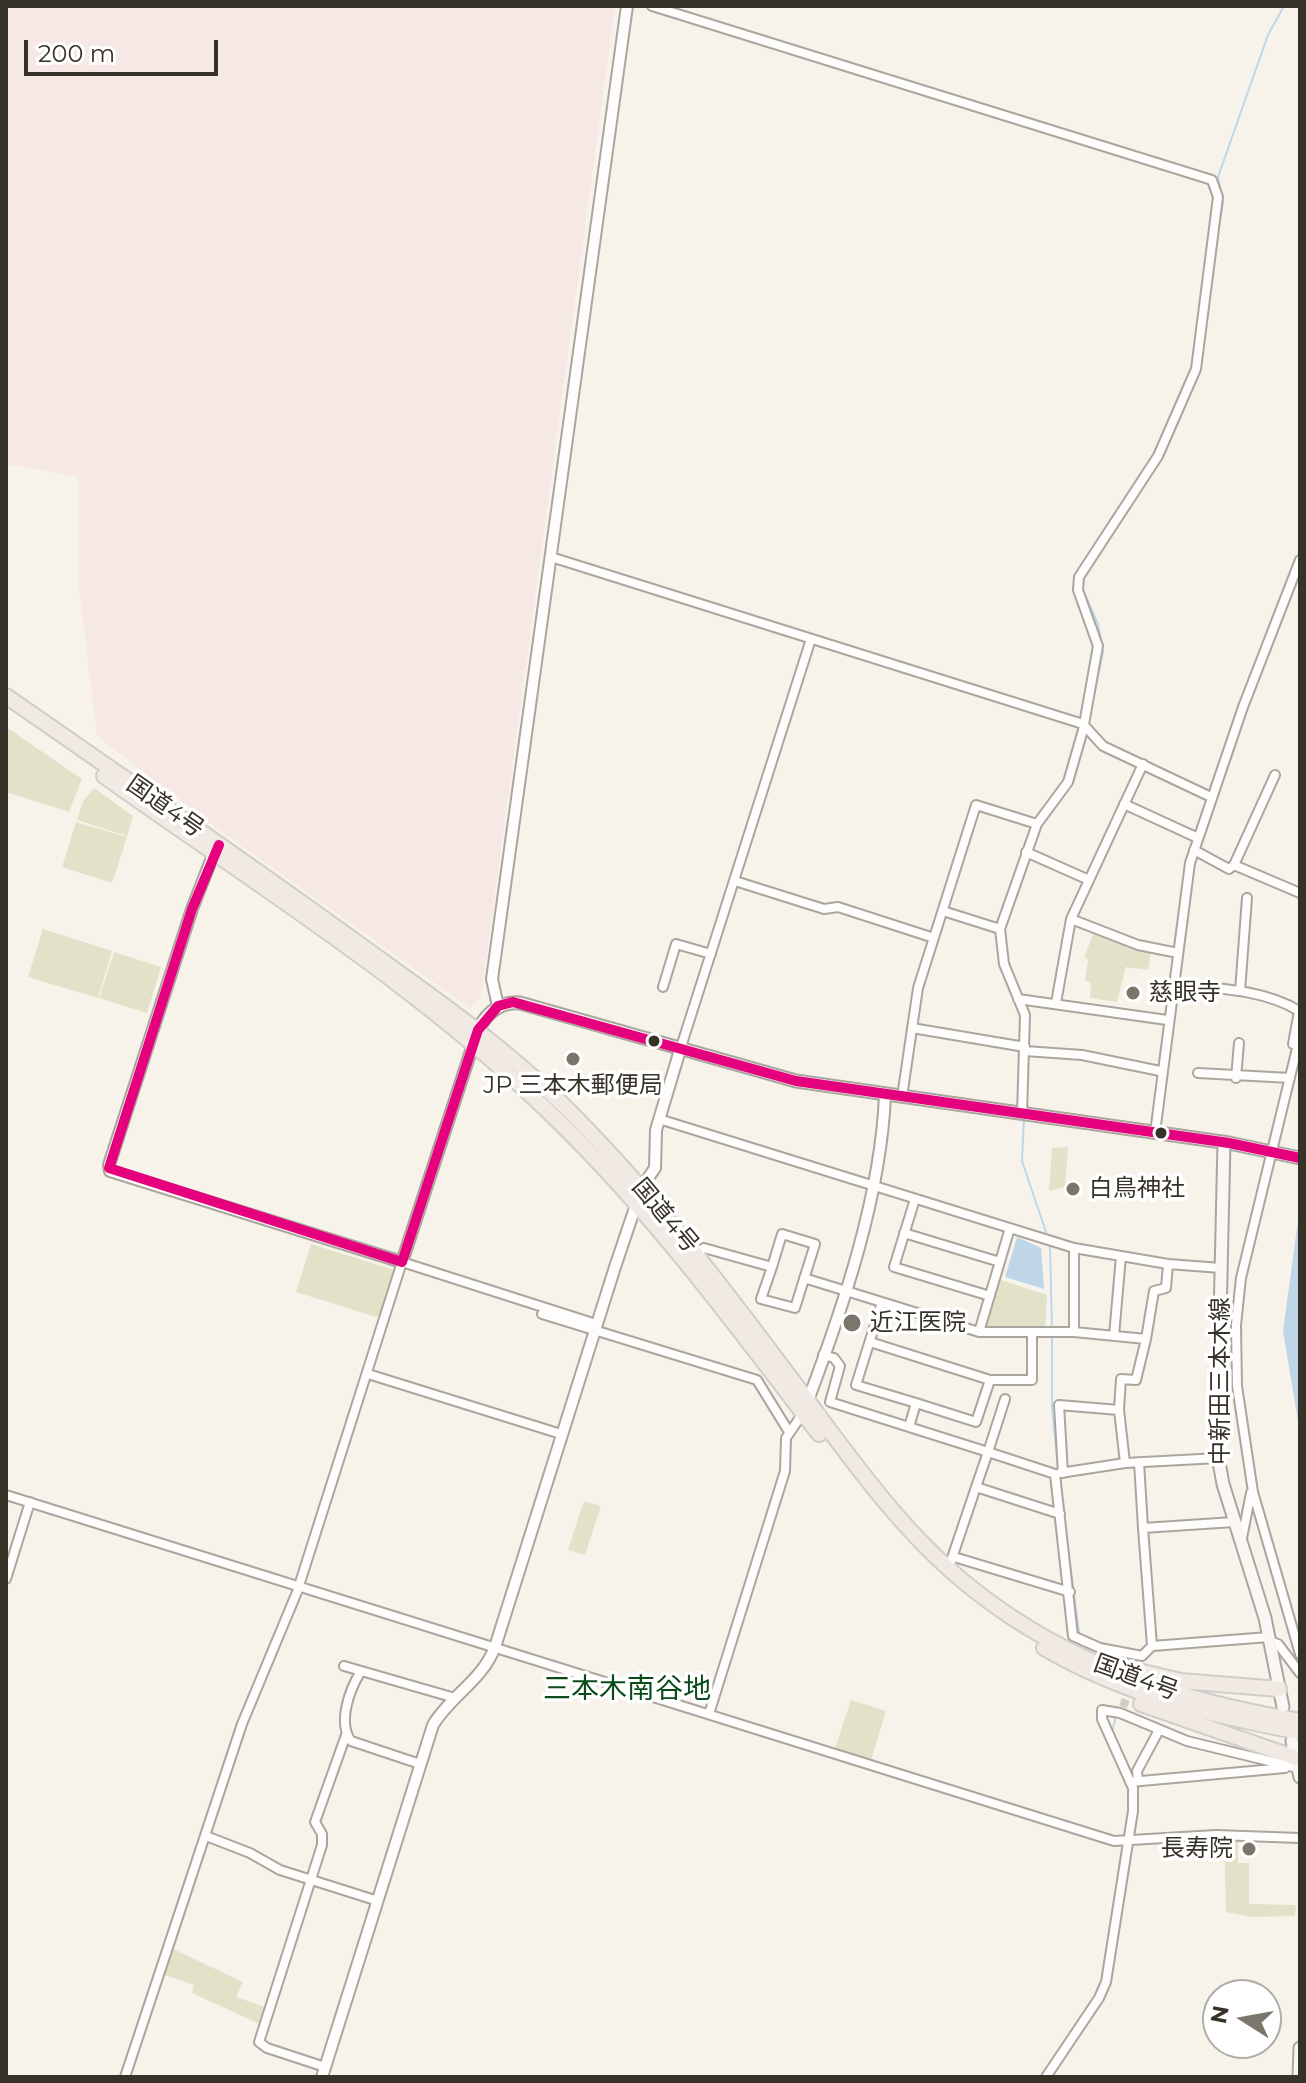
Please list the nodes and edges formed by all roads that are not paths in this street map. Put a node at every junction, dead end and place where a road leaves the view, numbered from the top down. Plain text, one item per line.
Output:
1 (627, 6) edge
2 (652, 6) edge
3 (551, 557) junction
4 (1300, 560) edge
5 (811, 639) junction
6 (6, 696) edge
7 (6, 707) edge
8 (1083, 724) junction
9 (1143, 764) junction
10 (1275, 775) dead end
11 (1211, 797) junction
12 (1124, 804) junction
13 (1037, 824) junction
14 (1198, 838) junction
15 (216, 849) junction
16 (1194, 850) junction
17 (1028, 853) junction
18 (1234, 865) junction
19 (1089, 880) junction
20 (735, 881) junction
21 (1300, 893) edge
22 (1247, 898) dead end
23 (943, 911) junction
24 (1071, 919) junction
25 (1000, 929) junction
26 (934, 938) junction
27 (1178, 953) junction
28 (711, 954) junction
29 (1173, 984) junction
30 (663, 987) dead end
31 (1240, 991) junction
32 (1018, 999) junction
33 (1056, 1003) junction
34 (498, 1006) junction
35 (1167, 1020) junction
36 (912, 1028) junction
37 (1300, 1036) edge
38 (475, 1037) junction
39 (1239, 1043) dead end
40 (1025, 1049) junction
41 (680, 1050) junction
42 (1295, 1058) junction
43 (1160, 1071) junction
44 (1198, 1073) dead end
45 (1236, 1078) junction
46 (1290, 1078) junction
47 (885, 1095) junction
48 (902, 1097) junction
49 (1022, 1114) junction
50 (659, 1119) junction
51 (1155, 1133) junction
52 (1224, 1142) junction
53 (1277, 1152) junction
54 (1300, 1158) edge
55 (875, 1186) junction
56 (642, 1187) junction
57 (915, 1199) junction
58 (638, 1203) junction
59 (1010, 1228) junction
60 (904, 1233) junction
61 (1074, 1248) junction
62 (697, 1253) junction
63 (1121, 1256) junction
64 (402, 1262) junction
65 (1000, 1262) junction
66 (1168, 1264) junction
67 (772, 1267) junction
68 (1221, 1268) junction
69 (804, 1278) junction
70 (843, 1291) junction
71 (990, 1296) junction
72 (882, 1302) junction
73 (542, 1314) dead end
74 (595, 1327) junction
75 (979, 1332) junction
76 (1032, 1332) junction
77 (1074, 1332) junction
78 (1114, 1336) junction
79 (1146, 1339) junction
80 (870, 1342) junction
81 (823, 1355) junction
82 (368, 1374) junction
83 (990, 1380) junction
84 (1005, 1399) dead end
85 (916, 1403) junction
86 (806, 1407) junction
87 (1119, 1410) junction
88 (909, 1427) junction
89 (789, 1432) junction
90 (561, 1434) junction
91 (988, 1452) junction
92 (1219, 1458) junction
93 (1139, 1462) junction
94 (1125, 1463) junction
95 (1059, 1473) junction
96 (976, 1487) junction
97 (1252, 1488) junction
98 (6, 1495) edge
99 (30, 1502) junction
100 (1060, 1514) junction
101 (1234, 1522) junction
102 (1143, 1528) junction
103 (1242, 1539) junction
104 (950, 1562) junction
105 (6, 1579) edge
106 (299, 1586) junction
107 (1070, 1592) junction
108 (1027, 1637) junction
109 (1270, 1639) junction
110 (1061, 1646) junction
111 (1152, 1646) junction
112 (495, 1647) junction
113 (1300, 1654) edge
114 (1142, 1656) junction
115 (344, 1666) dead end
116 (1139, 1667) dead end
117 (361, 1671) junction
118 (1300, 1673) edge
119 (1279, 1689) junction
120 (455, 1698) junction
121 (1283, 1707) dead end
122 (709, 1714) junction
123 (1300, 1721) edge
124 (1158, 1732) junction
125 (346, 1735) junction
126 (1296, 1737) edge
127 (420, 1764) junction
128 (1295, 1768) edge
129 (1134, 1781) junction
130 (206, 1836) junction
131 (1300, 1838) edge
132 (1130, 1841) junction
133 (312, 1880) junction
134 (378, 1901) junction
135 (1300, 2048) edge
136 (324, 2072) edge
137 (125, 2077) edge
138 (1046, 2077) edge
139 (1299, 2077) edge

1 - 3 street
2 - 8 street
3 - 5 street
3 - 34 street
4 - 11 street
5 - 8 street
5 - 20 street
6 - 15 highway, 国道4号
7 - 15 highway, 国道4号
8 - 9 street
8 - 13 street
9 - 11 street
9 - 12 street
10 - 18 street
11 - 14 street
12 - 14 street
12 - 19 street
13 - 17 street
13 - 23 street
14 - 16 street
15 - 38 highway, 国道4号
15 - 64 street
16 - 18 street
16 - 27 street
17 - 19 street
17 - 25 street
18 - 21 street
19 - 24 street
20 - 26 street
20 - 28 street
22 - 31 street
23 - 25 street
23 - 26 street
24 - 27 street
24 - 33 street
25 - 32 street
26 - 36 street
27 - 29 street
28 - 30 street
28 - 41 street
29 - 31 street
29 - 35 street
31 - 42 street
32 - 33 street
32 - 40 street
33 - 35 street
34 - 38 main road
34 - 41 main road
35 - 43 street
36 - 40 street
36 - 48 street
37 - 42 street
38 - 56 highway, 国道4号
38 - 58 highway, 国道4号
38 - 64 street
39 - 45 street
40 - 43 street
40 - 49 street
41 - 47 main road
41 - 50 street
42 - 46 street
43 - 51 street
44 - 45 street
45 - 46 street
46 - 53 street
47 - 48 main road
47 - 55 street
48 - 49 main road
49 - 51 main road
50 - 55 street
50 - 56 street
51 - 52 main road
52 - 53 main road
52 - 68 main road, 中新田三本木線
53 - 54 main road
53 - 97 street
55 - 57 street
55 - 70 street
56 - 58 street
56 - 62 highway, 国道4号
57 - 59 street
57 - 60 street
58 - 74 street
58 - 86 highway, 国道4号
59 - 61 street
59 - 65 street
60 - 65 street
60 - 71 street
61 - 63 street
61 - 77 street
62 - 67 street
62 - 86 highway, 国道4号
63 - 66 street
63 - 78 street
64 - 74 street
64 - 82 street
65 - 71 street
66 - 68 street
66 - 79 street
67 - 69 street
67 - 69 street
68 - 92 main road, 中新田三本木線
69 - 70 street
70 - 72 street
70 - 81 street
71 - 75 street
72 - 75 street
72 - 80 street
73 - 74 street
74 - 89 street
74 - 90 street
75 - 76 street
76 - 77 street
76 - 83 street
77 - 78 street
78 - 79 street
79 - 87 street
80 - 83 street
80 - 85 street
81 - 86 street
81 - 88 street
82 - 90 street
82 - 106 street
83 - 85 street
84 - 91 street
85 - 88 street
86 - 89 street
86 - 104 highway, 国道4号
86 - 108 highway, 国道4号
87 - 94 street
87 - 95 street
88 - 91 street
89 - 122 street
90 - 112 street
91 - 95 street
91 - 96 street
92 - 93 street
92 - 101 main road, 中新田三本木線
93 - 94 street
93 - 102 street
94 - 95 street
95 - 100 street
96 - 100 street
96 - 104 street
97 - 103 street
97 - 113 street
98 - 99 street
99 - 105 street
99 - 106 street
100 - 107 street
101 - 102 street
101 - 103 main road, 中新田三本木線
102 - 111 street
103 - 109 main road, 中新田三本木線
104 - 107 street
104 - 110 highway, 国道4号
106 - 112 street
106 - 130 street
107 - 114 street
108 - 126 highway, 国道4号
108 - 128 highway
109 - 111 street
109 - 118 street
109 - 119 main road, 中新田三本木線
110 - 119 highway
110 - 123 highway, 国道4号
111 - 114 street
112 - 120 street
112 - 122 street
114 - 116 street
115 - 117 street
117 - 120 street
117 - 125 street
119 - 121 main road, 中新田三本木線
120 - 127 street
122 - 132 street
124 - 128 street
124 - 129 street
124 - 129 street
125 - 127 street
125 - 133 street
126 - 128 main road
127 - 134 street
128 - 129 street
129 - 132 street
130 - 133 street
130 - 137 street
131 - 132 street
132 - 138 street
133 - 134 street
133 - 136 street
134 - 136 street
135 - 139 main road

